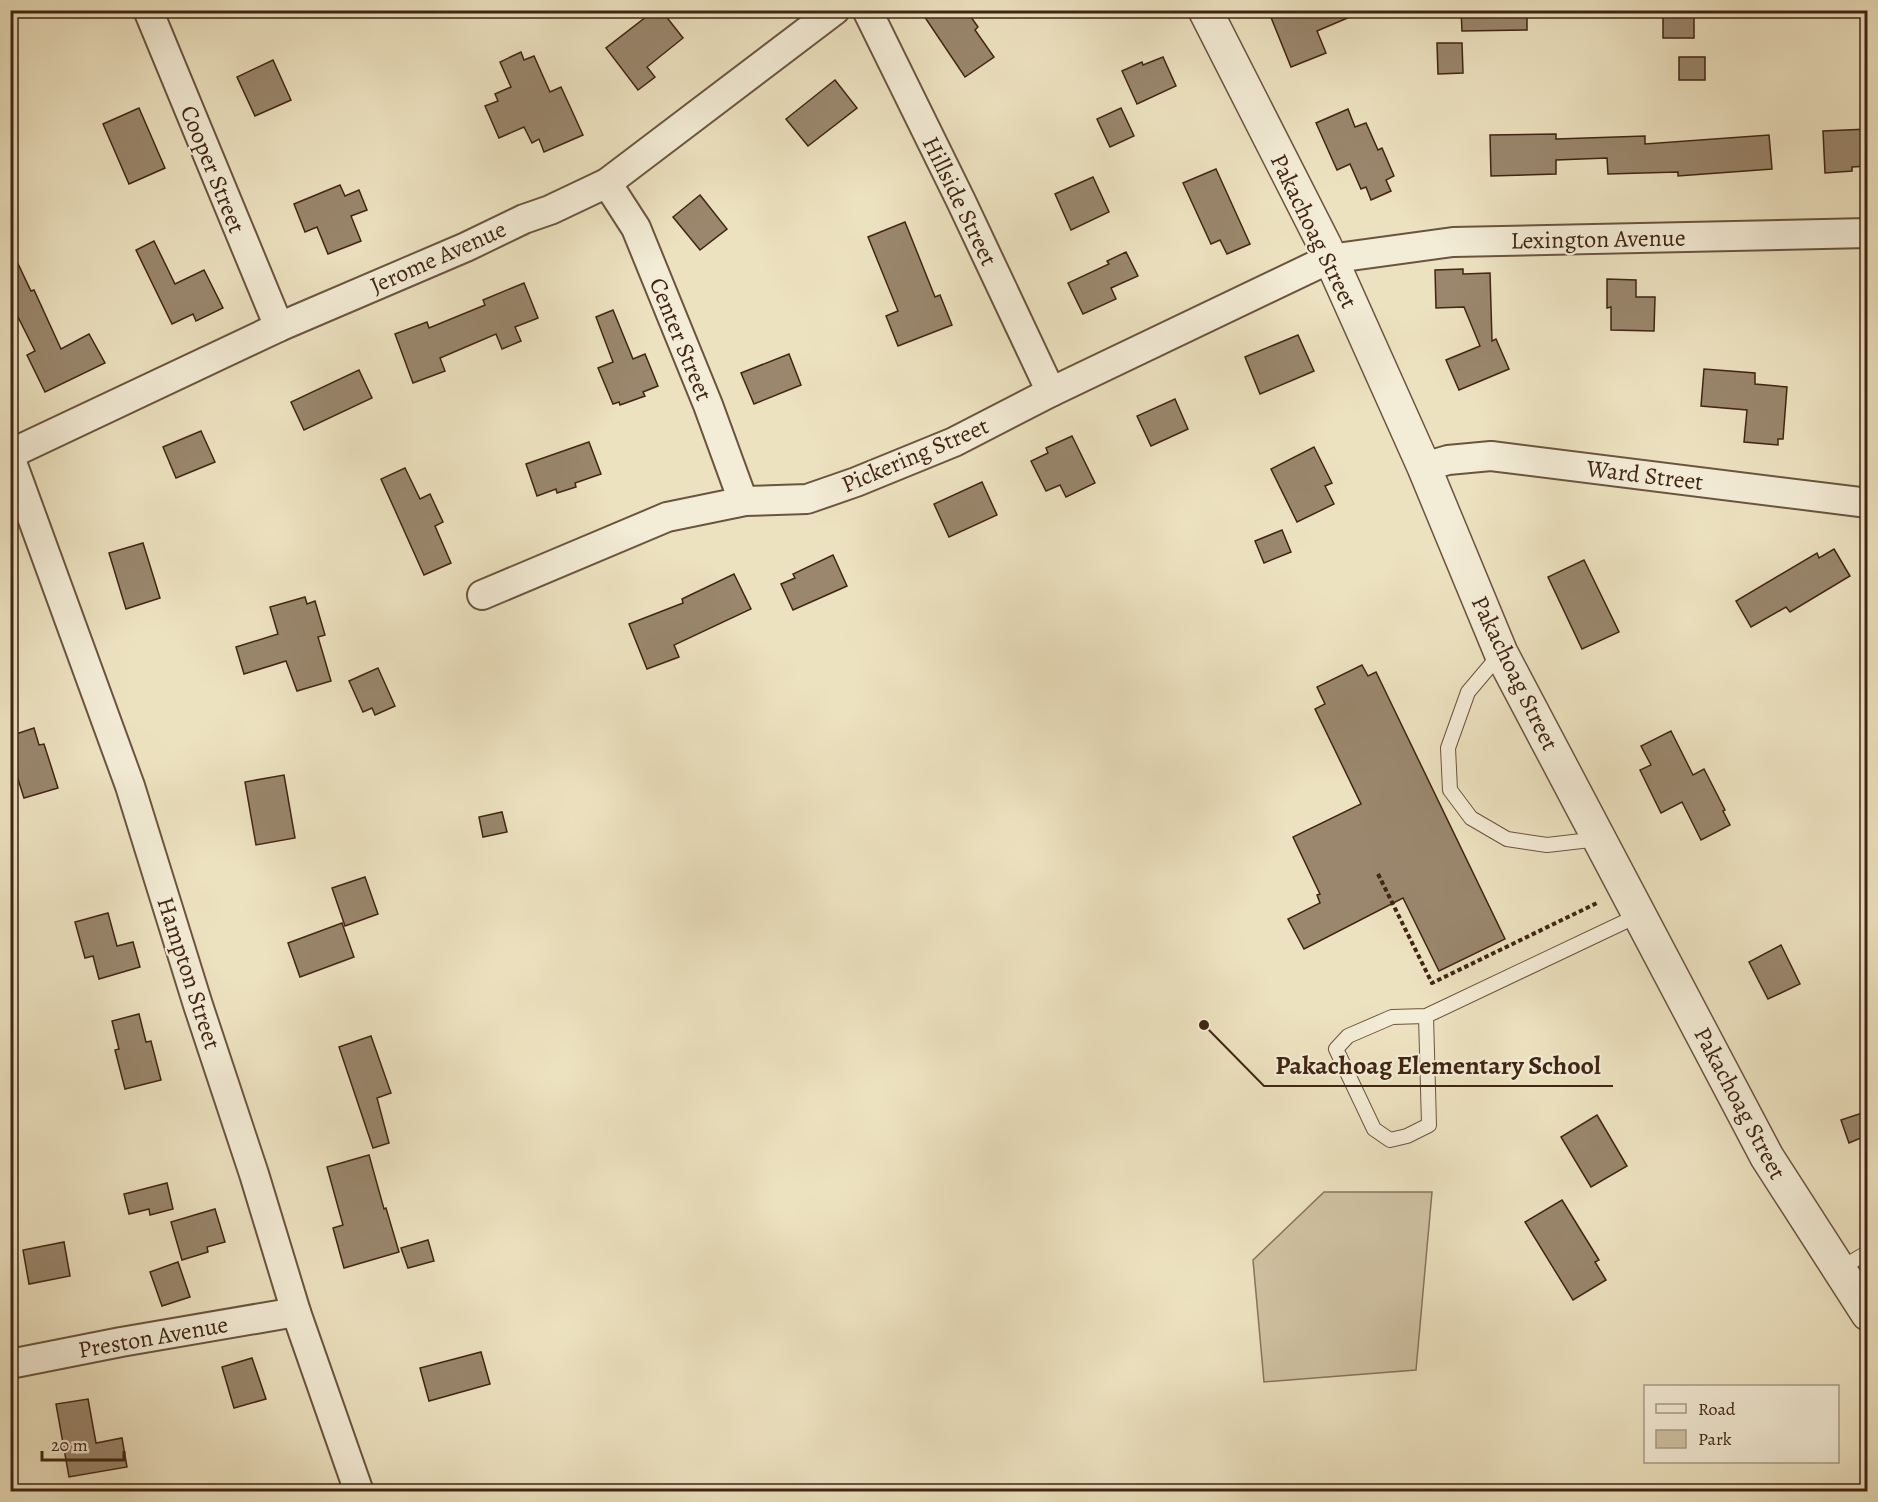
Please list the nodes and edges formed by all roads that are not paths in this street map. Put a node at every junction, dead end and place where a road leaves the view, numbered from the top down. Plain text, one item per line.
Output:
1 (148, 10) edge
2 (835, 10) edge
3 (867, 10) edge
4 (1204, 10) edge
5 (607, 183) junction
6 (1868, 234) edge
7 (1329, 259) junction
8 (279, 327) junction
9 (1051, 392) junction
10 (10, 456) edge
11 (1424, 467) junction
12 (743, 501) junction
13 (1868, 503) edge
14 (483, 595) dead end
15 (1501, 653) junction
16 (1599, 839) junction
17 (1639, 915) junction
18 (1426, 1016) junction
19 (1868, 1252) edge
20 (1839, 1270) junction
21 (296, 1312) junction
22 (1868, 1314) edge
23 (10, 1364) edge
24 (359, 1491) edge

1 - 8 street, Cooper Street
2 - 5 street, Jerome Avenue
3 - 9 street, Hillside Street
4 - 7 street, Pakachoag Street
5 - 8 street, Jerome Avenue
5 - 12 street, Center Street
6 - 7 street, Lexington Avenue
7 - 9 street, Pickering Street
7 - 11 street, Pakachoag Street
8 - 10 street, Jerome Avenue
9 - 12 street, Pickering Street
10 - 21 street, Hampton Street
11 - 13 street, Ward Street
11 - 15 street, Pakachoag Street
12 - 14 street, Pickering Street
15 - 16 street, Pakachoag Street
15 - 16 lane
16 - 17 street, Pakachoag Street
17 - 18 lane
17 - 20 street, Pakachoag Street
18 - 18 lane
19 - 20 lane
20 - 22 street, Pakachoag Street
21 - 23 street, Preston Avenue
21 - 24 street, Hampton Street

